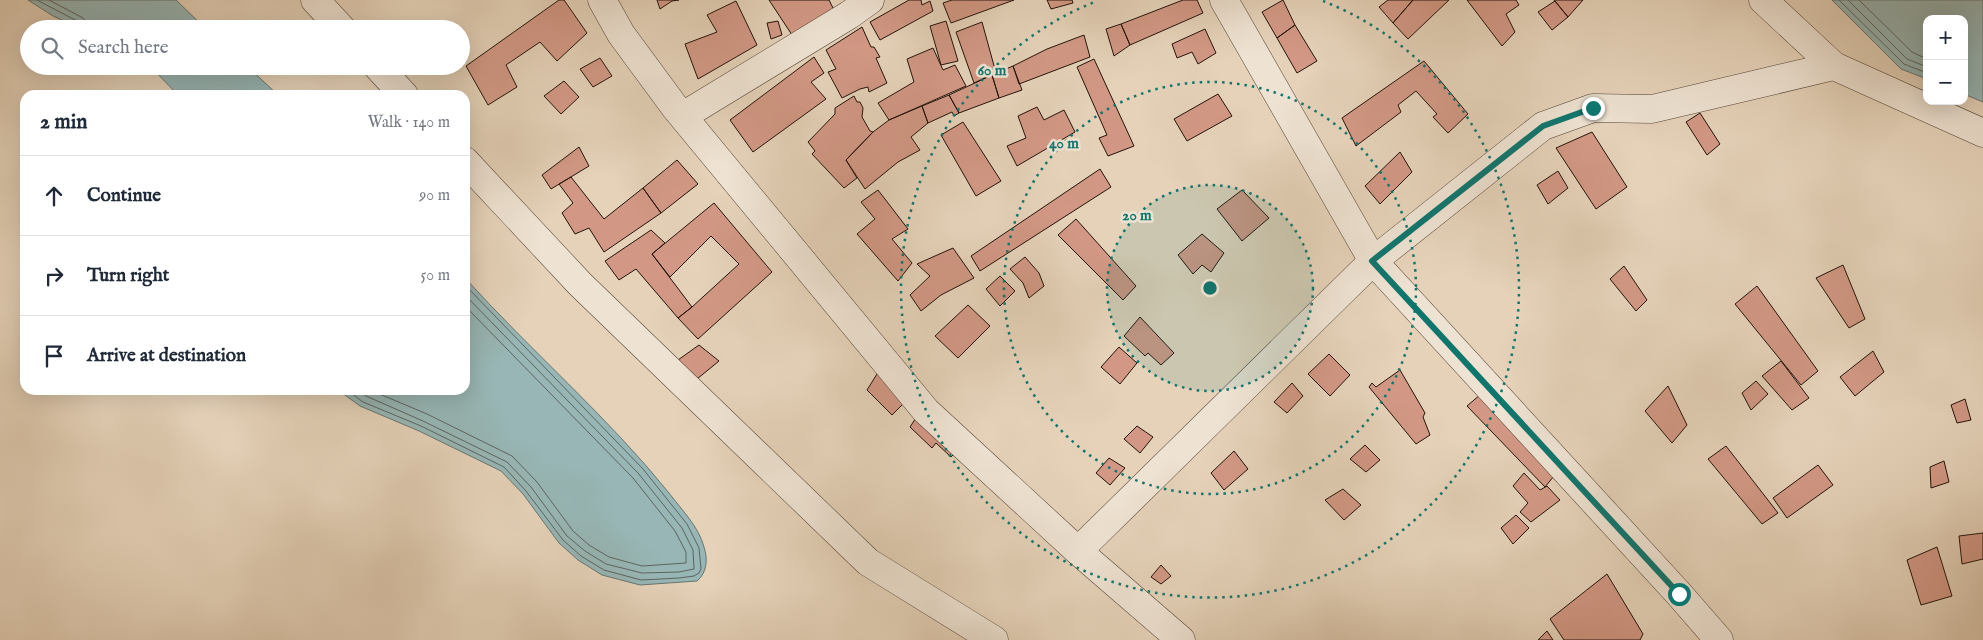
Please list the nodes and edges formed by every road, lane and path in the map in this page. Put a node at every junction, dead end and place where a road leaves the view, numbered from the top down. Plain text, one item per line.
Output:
1 (316, 0) edge
2 (602, 0) edge
3 (870, 0) edge
4 (1224, 0) edge
5 (1763, 0) edge
6 (334, 20) edge
7 (1834, 66) junction
8 (385, 75) edge
9 (399, 90) edge
10 (683, 116) junction
11 (1983, 133) edge
12 (470, 165) edge
13 (1372, 261) junction
14 (1078, 551) junction
15 (994, 640) edge
16 (1181, 640) edge
17 (1719, 640) edge

1 - 6 street
2 - 10 street
3 - 10 street
4 - 13 street
5 - 7 street
7 - 11 street
7 - 13 street
8 - 9 street
10 - 14 street
12 - 15 street
13 - 14 street
13 - 17 street
14 - 16 street

